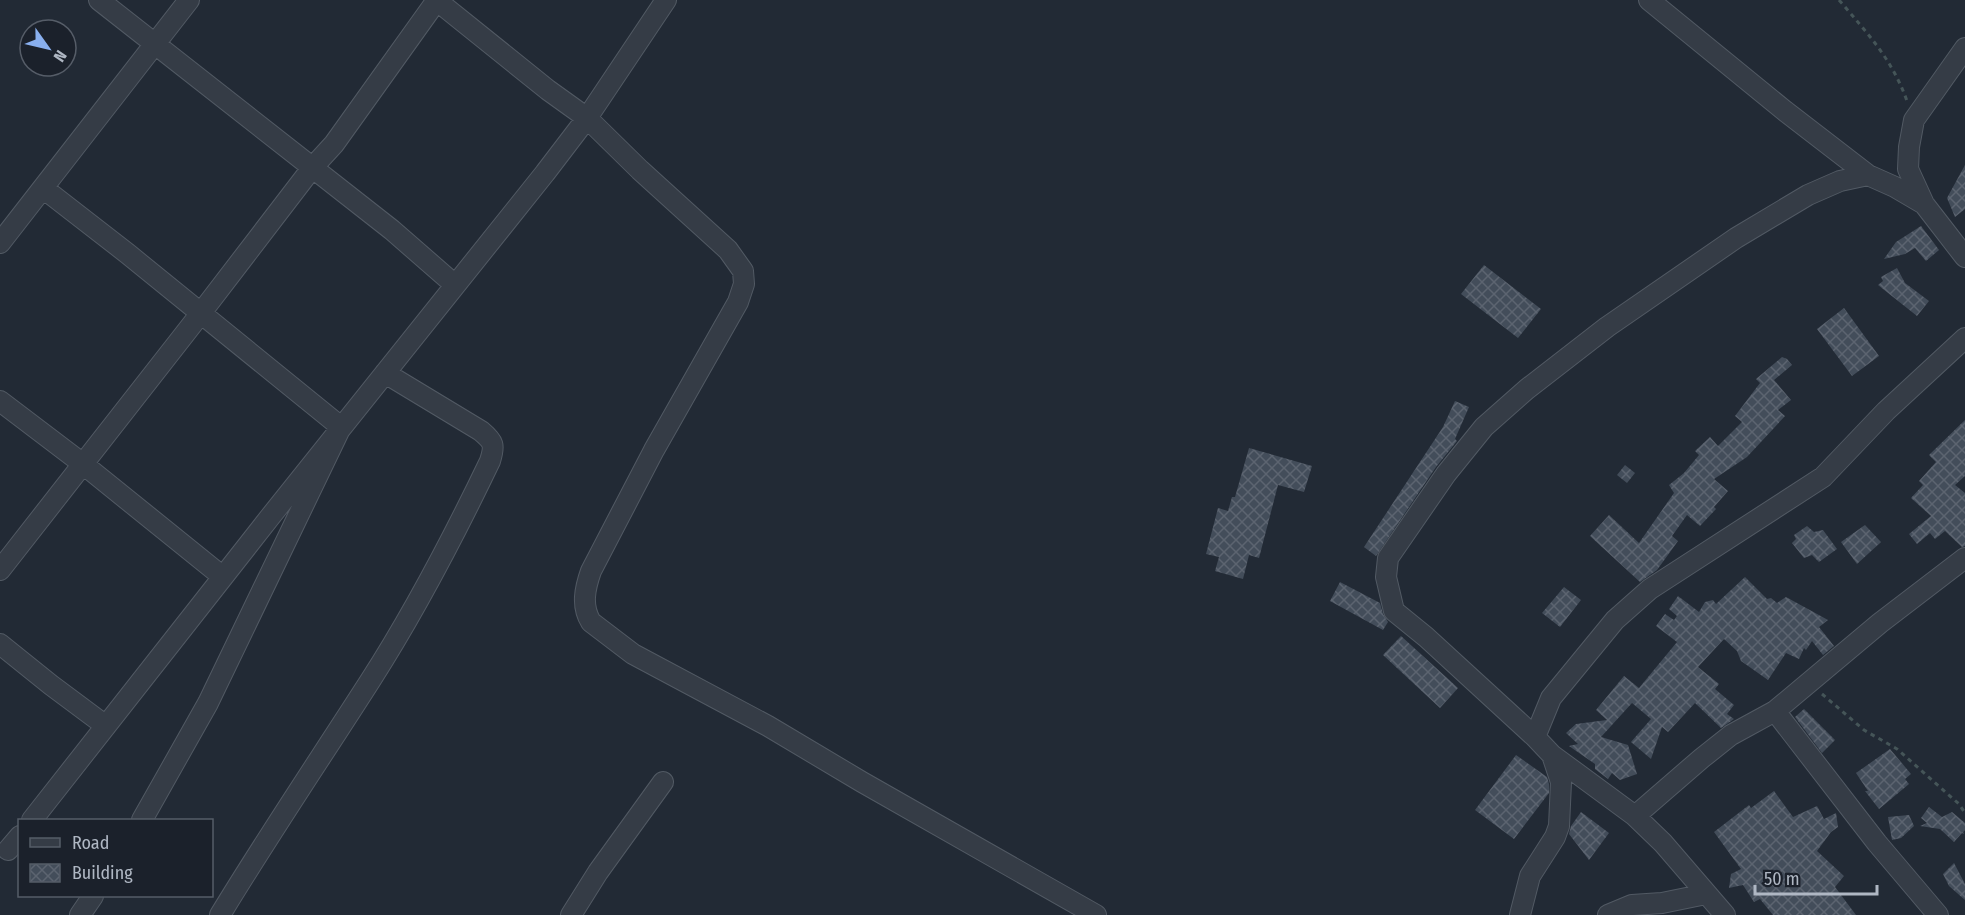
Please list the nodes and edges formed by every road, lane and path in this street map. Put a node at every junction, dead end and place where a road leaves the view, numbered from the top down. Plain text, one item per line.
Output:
1 (99, 0) edge
2 (189, 0) edge
3 (436, 0) edge
4 (666, 0) edge
5 (1649, 0) edge
6 (1839, 0) edge
7 (154, 44) junction
8 (1965, 48) edge
9 (587, 118) junction
10 (1914, 120) junction
11 (312, 168) junction
12 (1869, 175) junction
13 (43, 188) junction
14 (1924, 204) junction
15 (0, 243) edge
16 (1965, 257) edge
17 (455, 285) junction
18 (201, 314) junction
19 (1965, 338) edge
20 (385, 373) junction
21 (0, 400) edge
22 (341, 427) junction
23 (83, 464) junction
24 (1965, 558) edge
25 (0, 570) edge
26 (223, 577) junction
27 (0, 644) edge
28 (1809, 684) junction
29 (1775, 711) junction
30 (106, 726) junction
31 (1535, 737) junction
32 (1552, 755) junction
33 (663, 782) dead end
34 (1965, 813) edge
35 (1635, 816) junction
36 (33, 819) edge
37 (143, 819) edge
38 (1706, 894) junction
39 (92, 897) edge
40 (80, 915) edge
41 (220, 915) edge
42 (571, 915) edge
43 (1096, 915) edge
44 (1520, 915) edge
45 (1608, 915) edge
46 (1725, 915) edge
47 (1938, 915) edge

1 - 7 street
2 - 7 street
3 - 9 street
3 - 11 street
4 - 9 street
5 - 12 street
6 - 10 path
7 - 11 street
7 - 13 street
8 - 10 street
9 - 17 street
9 - 43 street
10 - 14 street
11 - 17 street
11 - 18 street
12 - 14 street
12 - 31 street
13 - 15 street
13 - 18 street
14 - 16 street
17 - 20 street
18 - 22 street
18 - 23 street
19 - 31 street
20 - 22 street
20 - 41 street
21 - 23 street
22 - 26 street
22 - 37 street
23 - 25 street
23 - 26 street
24 - 28 street
26 - 30 street
27 - 30 street
28 - 29 street
28 - 34 path
29 - 35 street
29 - 47 street
30 - 36 street
31 - 32 street
32 - 35 street
32 - 44 street
33 - 42 street
35 - 38 street
38 - 45 street
38 - 46 street
39 - 40 street

